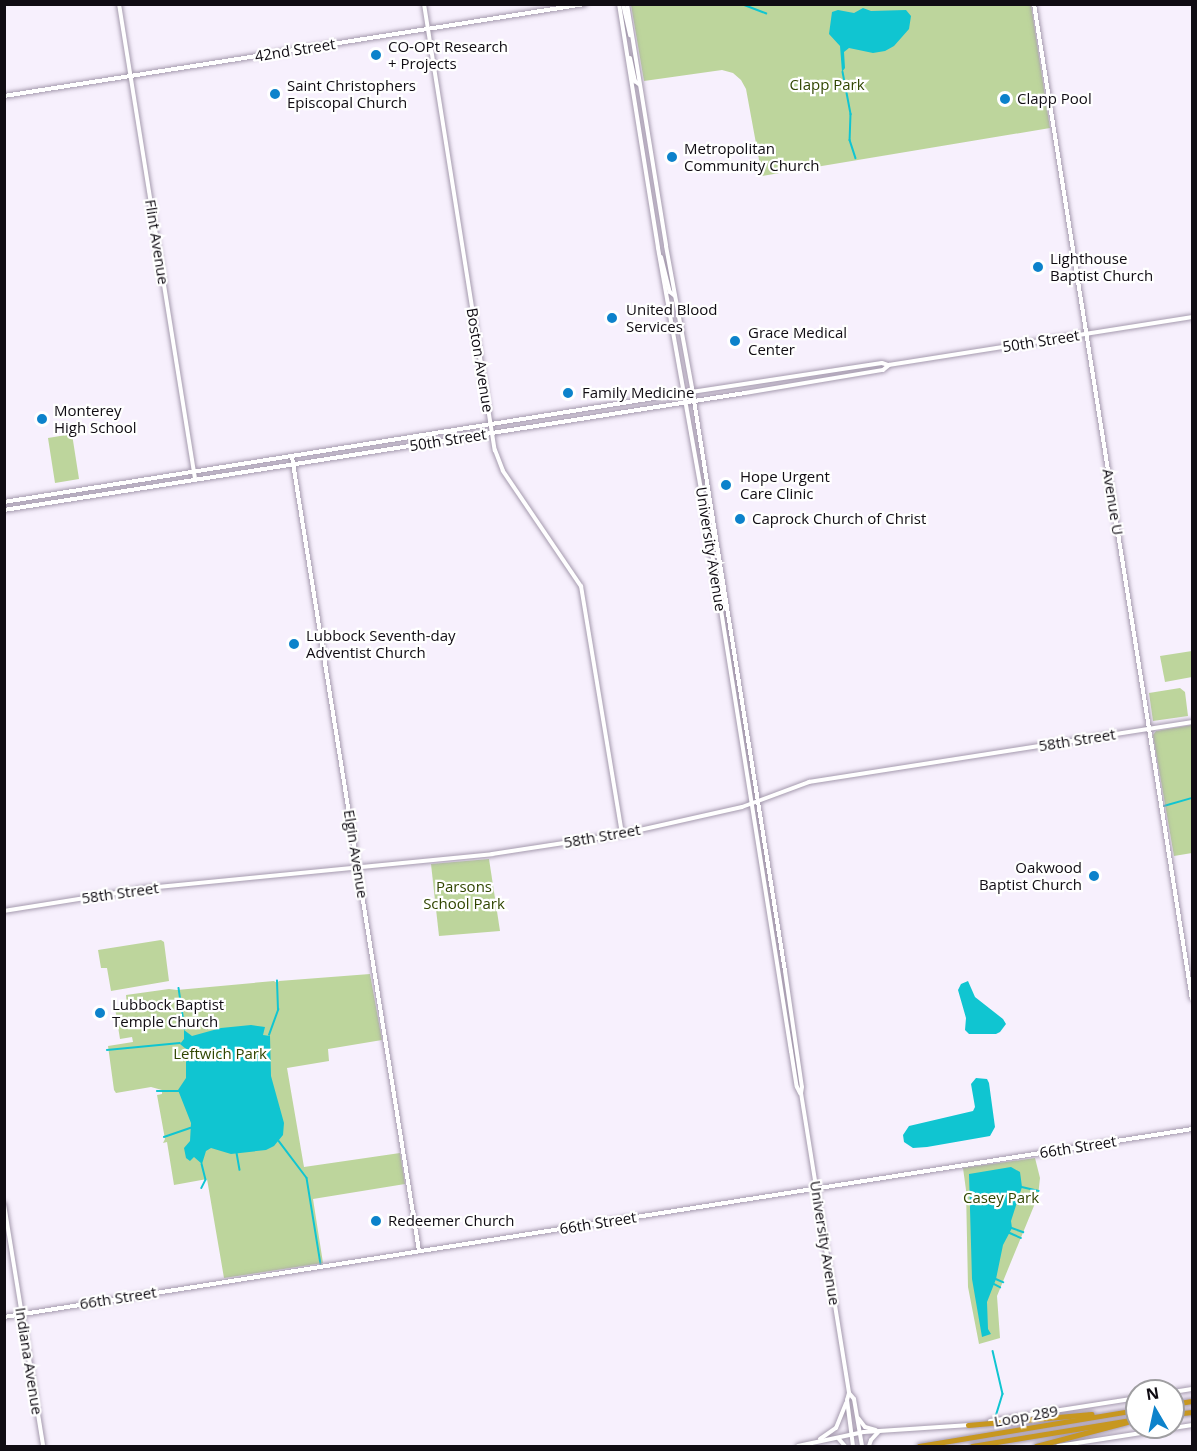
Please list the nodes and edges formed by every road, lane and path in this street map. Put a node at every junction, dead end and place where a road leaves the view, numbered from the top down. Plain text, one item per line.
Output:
1 (119, 4) edge
2 (424, 4) edge
3 (585, 4) edge
4 (621, 4) edge
5 (627, 4) edge
6 (1034, 4) edge
7 (428, 29) junction
8 (634, 47) junction
9 (626, 49) junction
10 (130, 76) junction
11 (640, 85) junction
12 (4, 96) edge
13 (658, 248) junction
14 (675, 296) junction
15 (1192, 317) edge
16 (682, 333) junction
17 (1087, 334) junction
18 (675, 335) junction
19 (889, 365) junction
20 (693, 392) junction
21 (685, 393) junction
22 (694, 401) junction
23 (687, 402) junction
24 (491, 426) junction
25 (492, 433) junction
26 (292, 457) junction
27 (293, 464) junction
28 (194, 473) junction
29 (195, 480) junction
30 (4, 502) edge
31 (4, 510) edge
32 (1192, 722) edge
33 (1149, 729) junction
34 (758, 802) junction
35 (752, 804) junction
36 (622, 834) junction
37 (358, 868) junction
38 (4, 910) edge
39 (1192, 999) edge
40 (801, 1093) junction
41 (1192, 1129) edge
42 (816, 1188) junction
43 (4, 1204) edge
44 (419, 1251) junction
45 (22, 1314) junction
46 (4, 1317) edge
47 (849, 1393) junction
48 (847, 1400) junction
49 (1125, 1400) edge
50 (1125, 1412) edge
51 (1118, 1413) junction
52 (857, 1415) junction
53 (1125, 1422) edge
54 (1125, 1424) edge
55 (968, 1425) junction
56 (1192, 1425) edge
57 (879, 1431) junction
58 (860, 1433) junction
59 (852, 1434) junction
60 (834, 1437) junction
61 (813, 1443) junction
62 (43, 1446) edge
63 (798, 1446) edge
64 (845, 1446) edge
65 (853, 1446) edge
66 (862, 1446) edge
67 (869, 1446) edge
68 (919, 1446) edge
69 (972, 1446) edge
70 (1036, 1446) edge
71 (1058, 1446) edge

1 - 10 street, Flint Avenue
2 - 7 street, Boston Avenue
3 - 7 street, 42nd Street
4 - 8 street
4 - 9 street, University Avenue
5 - 8 street, University Avenue
6 - 17 street, Avenue U
7 - 10 street, 42nd Street
7 - 24 street, Boston Avenue
8 - 11 street, University Avenue
9 - 11 street
9 - 13 street, University Avenue
10 - 12 street, 42nd Street
10 - 28 street, Flint Avenue
11 - 14 street, University Avenue
13 - 14 street
13 - 18 street, University Avenue
14 - 16 street, University Avenue
15 - 17 street, 50th Street
16 - 18 street
16 - 20 street, University Avenue
17 - 19 street, 50th Street
17 - 33 street, Avenue U
18 - 21 street, University Avenue
19 - 20 street, 50th Street
19 - 22 street, 50th Street
20 - 21 street, 50th Street
20 - 22 street, University Avenue
21 - 23 street, University Avenue
21 - 24 street, 50th Street
22 - 23 street, 50th Street
22 - 34 street, University Avenue
23 - 25 street, 50th Street
23 - 35 street, University Avenue
24 - 25 street, Boston Avenue
24 - 26 street, 50th Street
25 - 27 street, 50th Street
25 - 36 street, Boston Avenue
26 - 27 street, Elgin Avenue
26 - 28 street, 50th Street
27 - 29 street, 50th Street
27 - 37 street, Elgin Avenue
28 - 29 street, Flint Avenue
28 - 30 street, 50th Street
29 - 31 street, 50th Street
32 - 33 street, 58th Street
33 - 34 street, 58th Street
33 - 39 street, Avenue U
34 - 35 street, 58th Street
34 - 40 street, University Avenue
35 - 36 street, 58th Street
35 - 40 street, University Avenue
36 - 37 street, 58th Street
37 - 38 street, 58th Street
37 - 44 street, Elgin Avenue
40 - 42 street, University Avenue
41 - 42 street, 66th Street
42 - 44 street, 66th Street
42 - 47 street, University Avenue
43 - 45 street, Indiana Avenue
44 - 45 street, 66th Street
45 - 46 street, 66th Street
45 - 62 street, Indiana Avenue
47 - 48 street, University Avenue
47 - 52 street, University Avenue
48 - 59 street, University Avenue
48 - 61 street
49 - 55 street
50 - 51 highway, Loop 289
51 - 55 highway
51 - 68 highway, Loop 289
52 - 57 street
52 - 58 street, University Avenue
53 - 69 highway, Loop 289
54 - 70 highway
55 - 57 street
56 - 71 street
57 - 58 street
57 - 67 street
58 - 59 street
58 - 66 street, University Avenue
59 - 60 street
59 - 65 street, University Avenue
60 - 61 street
60 - 64 street
61 - 63 street

